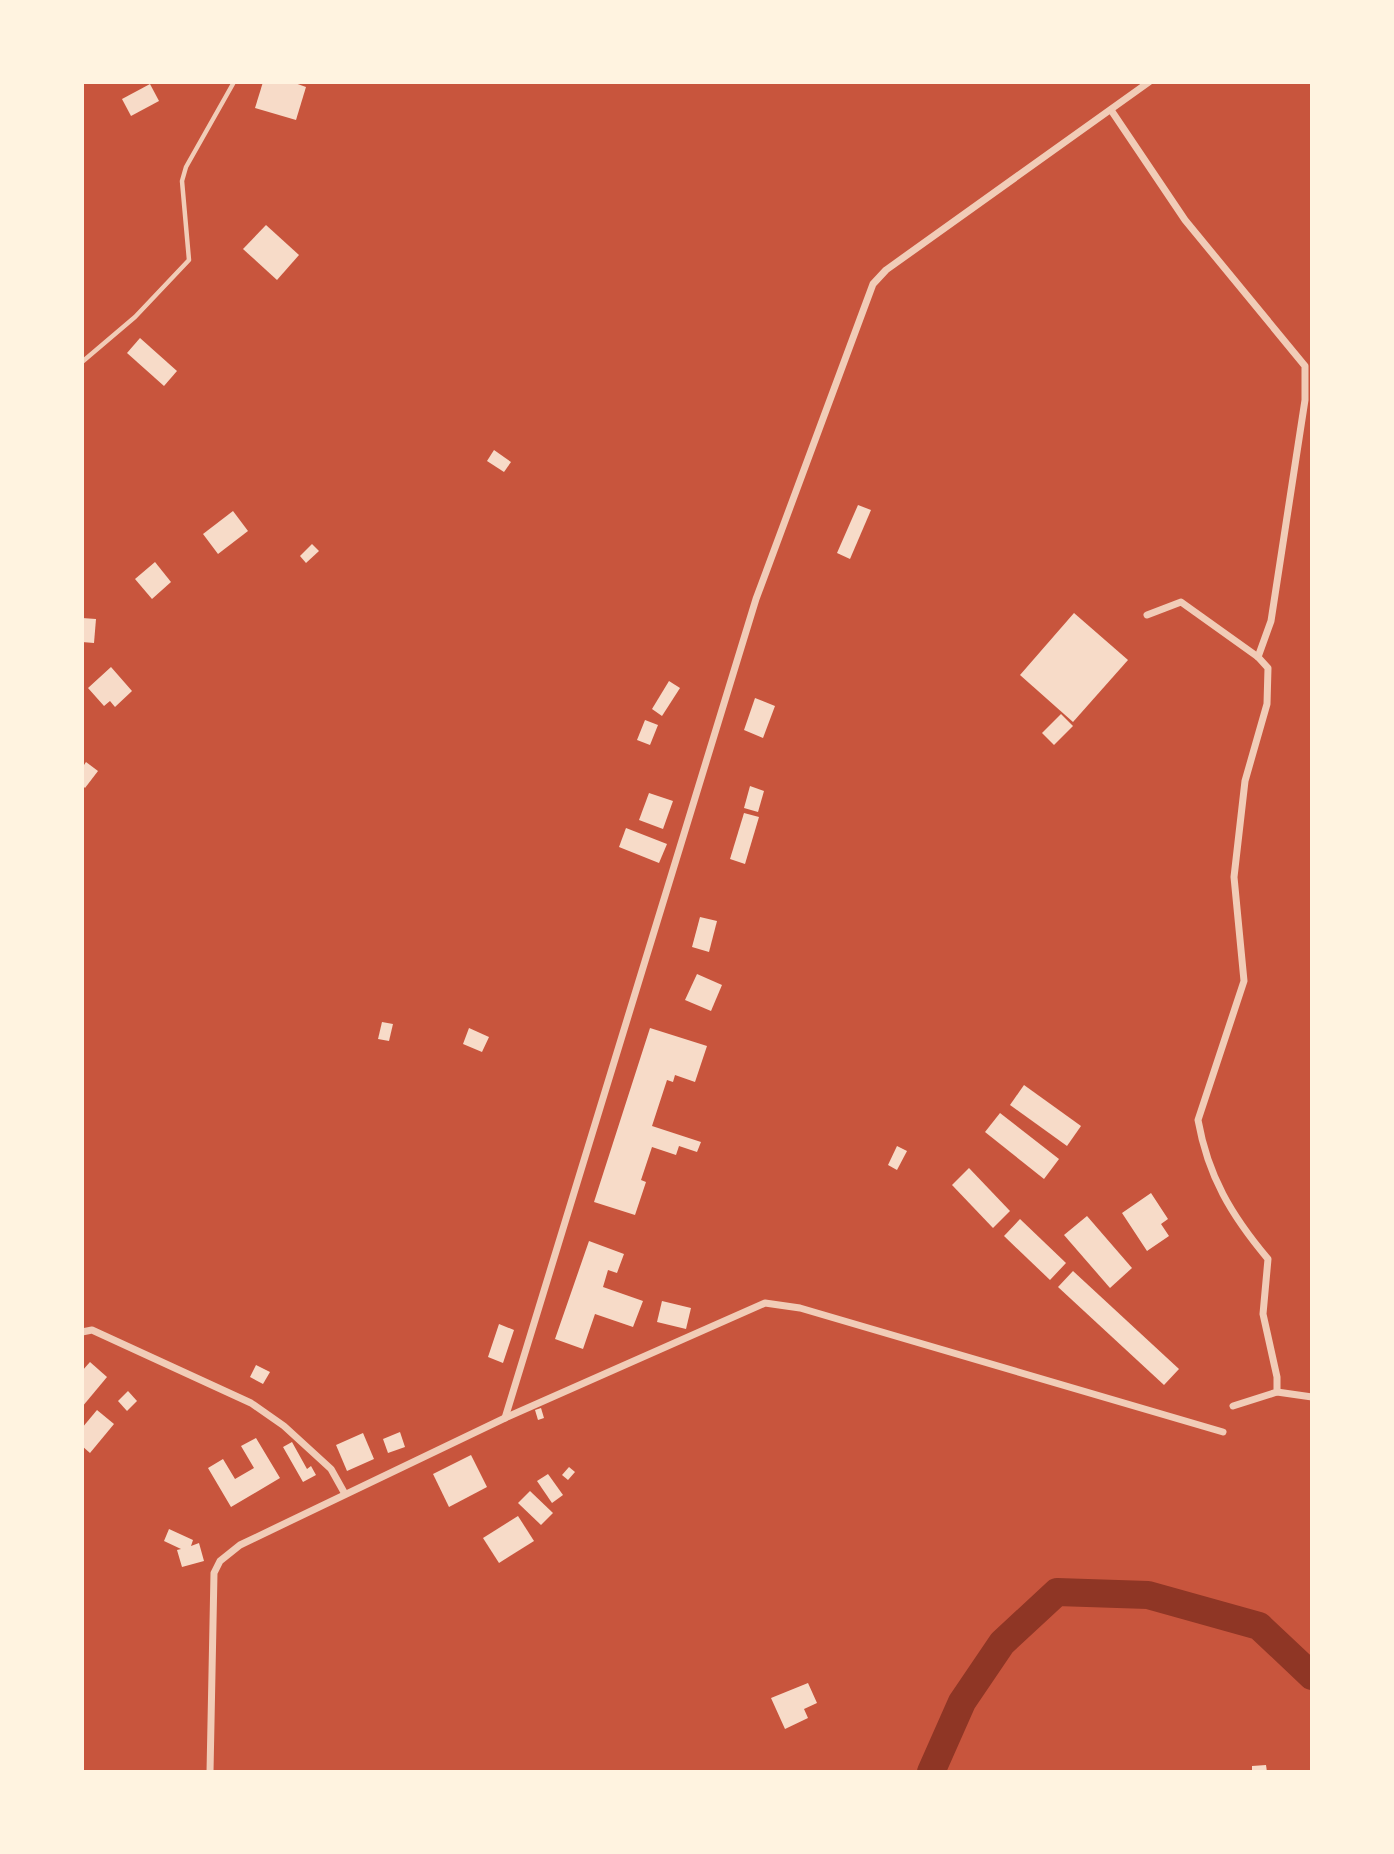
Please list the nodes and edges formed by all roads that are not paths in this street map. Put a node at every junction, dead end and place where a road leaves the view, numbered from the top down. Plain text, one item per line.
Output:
1 (234, 82) edge
2 (1149, 82) edge
3 (1111, 110) junction
4 (82, 362) edge
5 (1147, 615) dead end
6 (1258, 657) junction
7 (82, 1332) edge
8 (1277, 1392) junction
9 (1312, 1397) edge
10 (1233, 1406) dead end
11 (505, 1418) junction
12 (1223, 1432) dead end
13 (345, 1494) junction
14 (210, 1772) edge

1 - 4 lane
2 - 3 street
3 - 6 street
3 - 11 street
5 - 6 street
6 - 8 street
7 - 13 street
8 - 9 street
8 - 10 street
11 - 12 street
11 - 13 street
13 - 14 street

